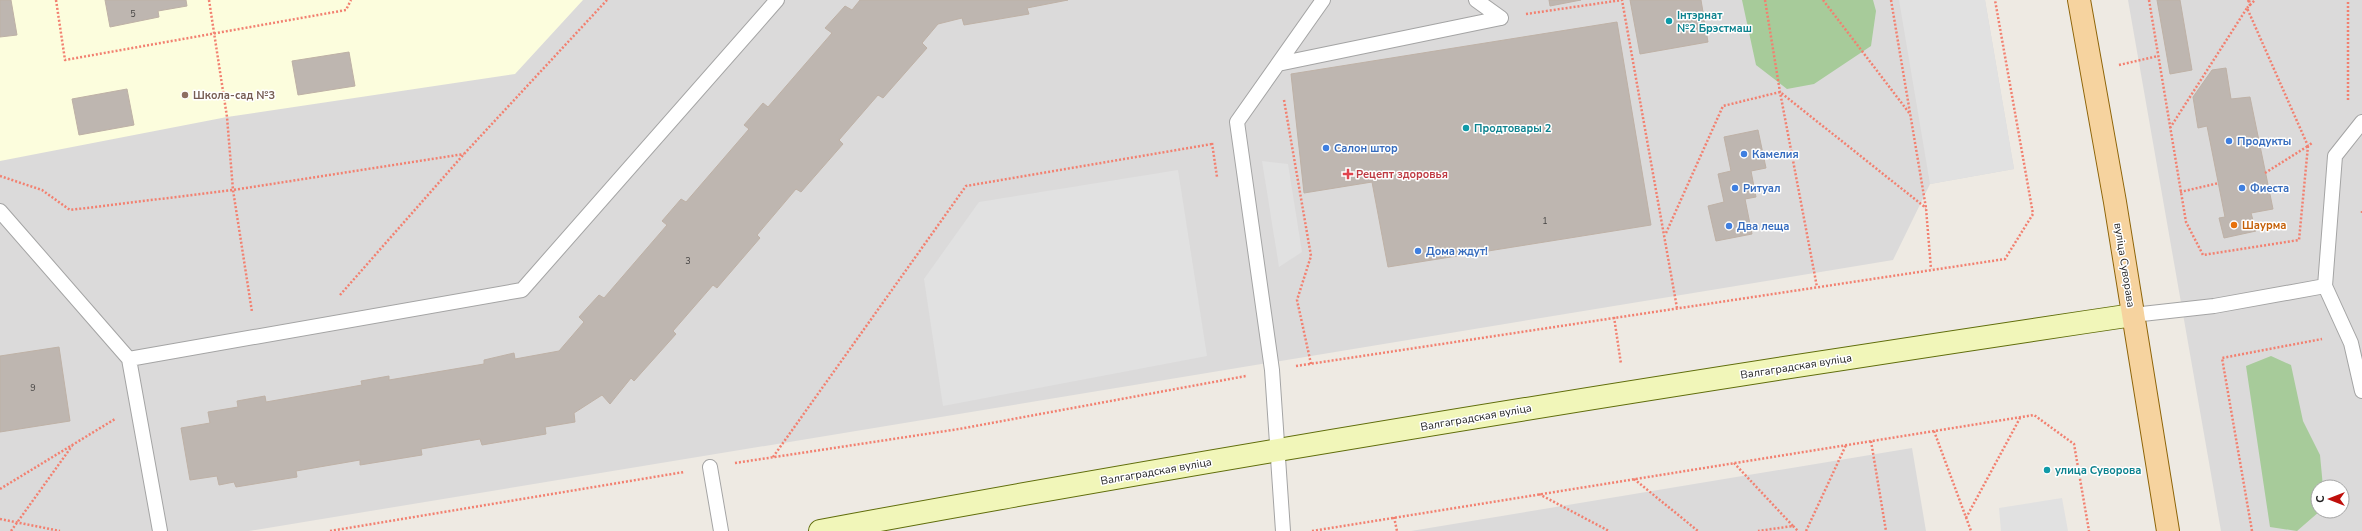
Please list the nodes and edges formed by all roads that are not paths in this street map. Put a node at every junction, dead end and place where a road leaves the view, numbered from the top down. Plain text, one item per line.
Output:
1 (777, 0) edge
2 (1323, 0) edge
3 (1476, 0) edge
4 (2079, 0) edge
5 (766, 6) edge
6 (1278, 64) junction
7 (2362, 122) edge
8 (0, 211) edge
9 (2325, 286) junction
10 (2133, 315) junction
11 (129, 359) junction
12 (2362, 391) edge
13 (1278, 450) junction
14 (710, 467) road end
15 (160, 531) edge
16 (721, 531) edge
17 (820, 531) edge
18 (1283, 531) edge
19 (2168, 531) edge

1 - 5 lane
2 - 6 lane
3 - 6 lane
4 - 10 main road, вуліца Суворава
5 - 11 lane
6 - 13 lane
7 - 9 lane
8 - 11 lane
9 - 10 lane
9 - 12 lane
10 - 13 main road, Валгаградская вуліца
10 - 19 main road, вуліца Суворава
11 - 15 lane
13 - 17 main road, Валгаградская вуліца
13 - 18 lane
14 - 16 lane

